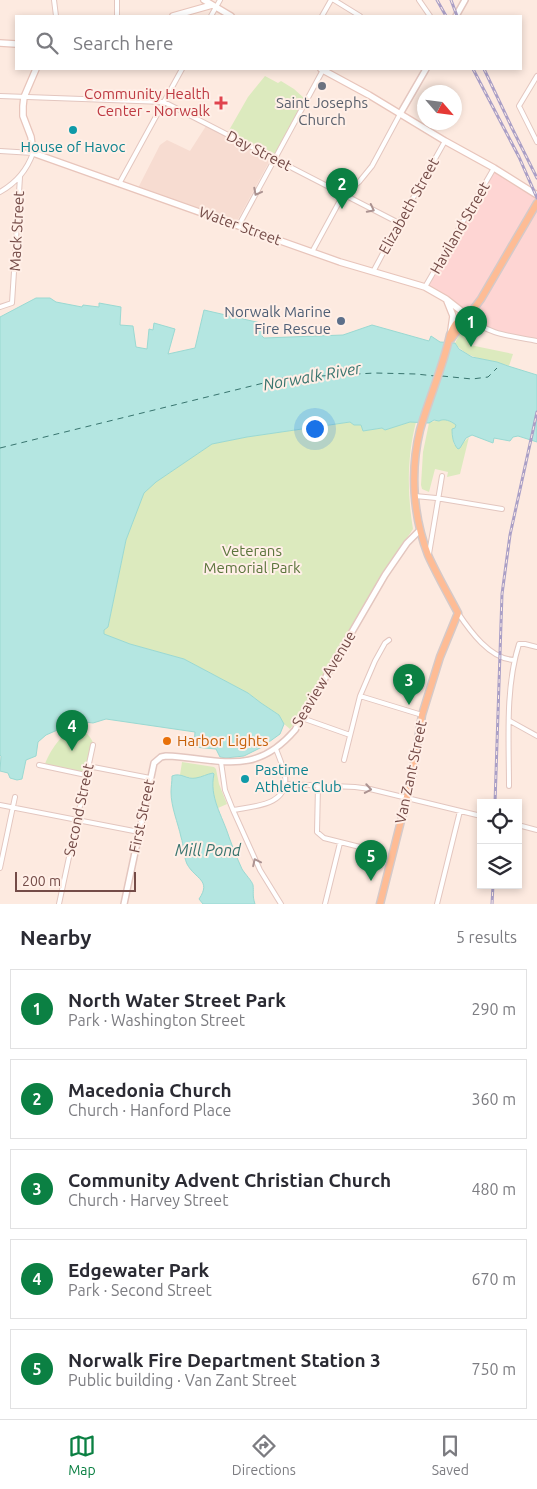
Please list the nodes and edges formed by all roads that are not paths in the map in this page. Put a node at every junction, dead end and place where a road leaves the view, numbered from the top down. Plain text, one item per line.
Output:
1 (54, 0) edge
2 (118, 0) edge
3 (204, 0) edge
4 (220, 0) edge
5 (332, 0) edge
6 (419, 0) edge
7 (465, 0) edge
8 (214, 6) junction
9 (56, 15) edge
10 (117, 15) edge
11 (177, 15) edge
12 (211, 15) edge
13 (229, 15) edge
14 (323, 15) edge
15 (358, 15) edge
16 (429, 15) edge
17 (457, 15) edge
18 (0, 43) edge
19 (15, 44) edge
20 (36, 70) edge
21 (181, 70) edge
22 (321, 70) edge
23 (324, 70) edge
24 (425, 70) edge
25 (537, 76) edge
26 (0, 96) edge
27 (24, 97) junction
28 (164, 102) junction
29 (400, 114) junction
30 (445, 141) junction
31 (537, 142) edge
32 (0, 151) edge
33 (33, 153) junction
34 (275, 160) junction
35 (494, 168) junction
36 (20, 176) junction
37 (119, 184) junction
38 (0, 192) edge
39 (343, 195) junction
40 (537, 195) edge
41 (537, 203) edge
42 (399, 223) junction
43 (239, 225) junction
44 (312, 252) junction
45 (373, 272) junction
46 (425, 288) junction
47 (446, 299) junction
48 (0, 307) edge
49 (469, 317) junction
50 (449, 339) junction
51 (537, 340) edge
52 (442, 476) dead end
53 (415, 496) junction
54 (438, 498) junction
55 (502, 509) dead end
56 (420, 530) junction
57 (429, 556) junction
58 (458, 613) junction
59 (388, 640) dead end
60 (537, 647) edge
61 (514, 660) junction
62 (360, 696) junction
63 (422, 715) junction
64 (302, 718) junction
65 (510, 721) junction
66 (350, 735) junction
67 (537, 736) edge
68 (93, 745) dead end
69 (276, 748) junction
70 (158, 759) joint
71 (344, 760) dead end
72 (221, 762) junction
73 (39, 765) dead end
74 (88, 766) junction
75 (86, 775) junction
76 (150, 778) junction
77 (284, 784) junction
78 (318, 786) junction
79 (509, 786) dead end
80 (15, 797) dead end
81 (407, 798) junction
82 (0, 805) edge
83 (12, 807) junction
84 (233, 810) junction
85 (460, 811) junction
86 (477, 815) edge
87 (76, 820) junction
88 (522, 826) edge
89 (537, 830) edge
90 (139, 832) junction
91 (340, 842) junction
92 (360, 847) dead end
93 (0, 868) edge
94 (59, 904) edge
95 (124, 904) edge
96 (281, 904) edge
97 (325, 904) edge
98 (380, 904) edge
99 (436, 904) edge

1 - 9 street
2 - 10 street
3 - 8 main road
4 - 8 street
5 - 14 street
5 - 15 street
6 - 16 street
7 - 17 street
8 - 11 main road
8 - 12 street
8 - 13 main road
18 - 19 main road
20 - 27 main road
21 - 28 street
22 - 34 street
23 - 29 main road
24 - 29 street
25 - 31 street
26 - 27 street, Day Street
27 - 28 street, Day Street
27 - 33 main road
28 - 34 street, Day Street
28 - 37 street
29 - 30 main road
29 - 39 street
30 - 35 main road
30 - 42 street, Elizabeth Street
32 - 33 street
33 - 36 street
33 - 37 main road, Water Street
34 - 39 street, Day Street
34 -> 43 street
35 - 40 main road
35 - 46 street, Haviland Street
36 - 38 street
36 - 48 street, Mack Street
37 - 43 main road, Water Street
39 -> 42 street, Day Street
39 - 44 street
41 - 49 main road
42 - 45 street, Elizabeth Street
43 - 44 main road, Water Street
44 - 45 main road, Water Street
45 - 46 main road, Water Street
46 - 47 main road, Water Street
47 - 49 main road, Water Street
47 - 50 main road
49 - 50 main road
49 - 51 street
50 - 53 main road
52 - 54 street
53 - 54 street
53 - 56 main road
54 - 55 street
54 - 57 street
56 - 57 main road
56 - 64 street, Seaview Avenue
57 - 58 main road
58 - 61 street
58 - 63 main road, Van Zant Street
59 - 62 street
60 - 61 street
61 - 65 street
62 - 63 street
62 - 66 street
63 - 81 main road, Van Zant Street
64 - 66 street
64 - 69 street, Seaview Avenue
65 - 67 street
65 - 79 street
66 - 71 street
68 - 74 street, Second Street
69 - 72 street, Seaview Avenue
69 - 77 street
70 - 72 street, Seaview Avenue
70 - 76 street, First Street
72 - 84 street
73 - 75 street
74 - 75 street, Second Street
74 - 76 street
75 - 87 street, Second Street
76 - 90 street, First Street
77 - 78 street
77 - 84 street
78 -> 81 street
78 - 91 street
80 - 83 street
81 - 85 street
81 - 98 main road, Van Zant Street
82 - 83 street
83 - 87 street
83 - 93 street
96 -> 84 street
85 - 86 street
85 - 99 street
87 - 90 street
87 - 94 street, Second Street
88 - 89 street
90 - 95 street, First Street
91 - 92 street
91 - 97 street

